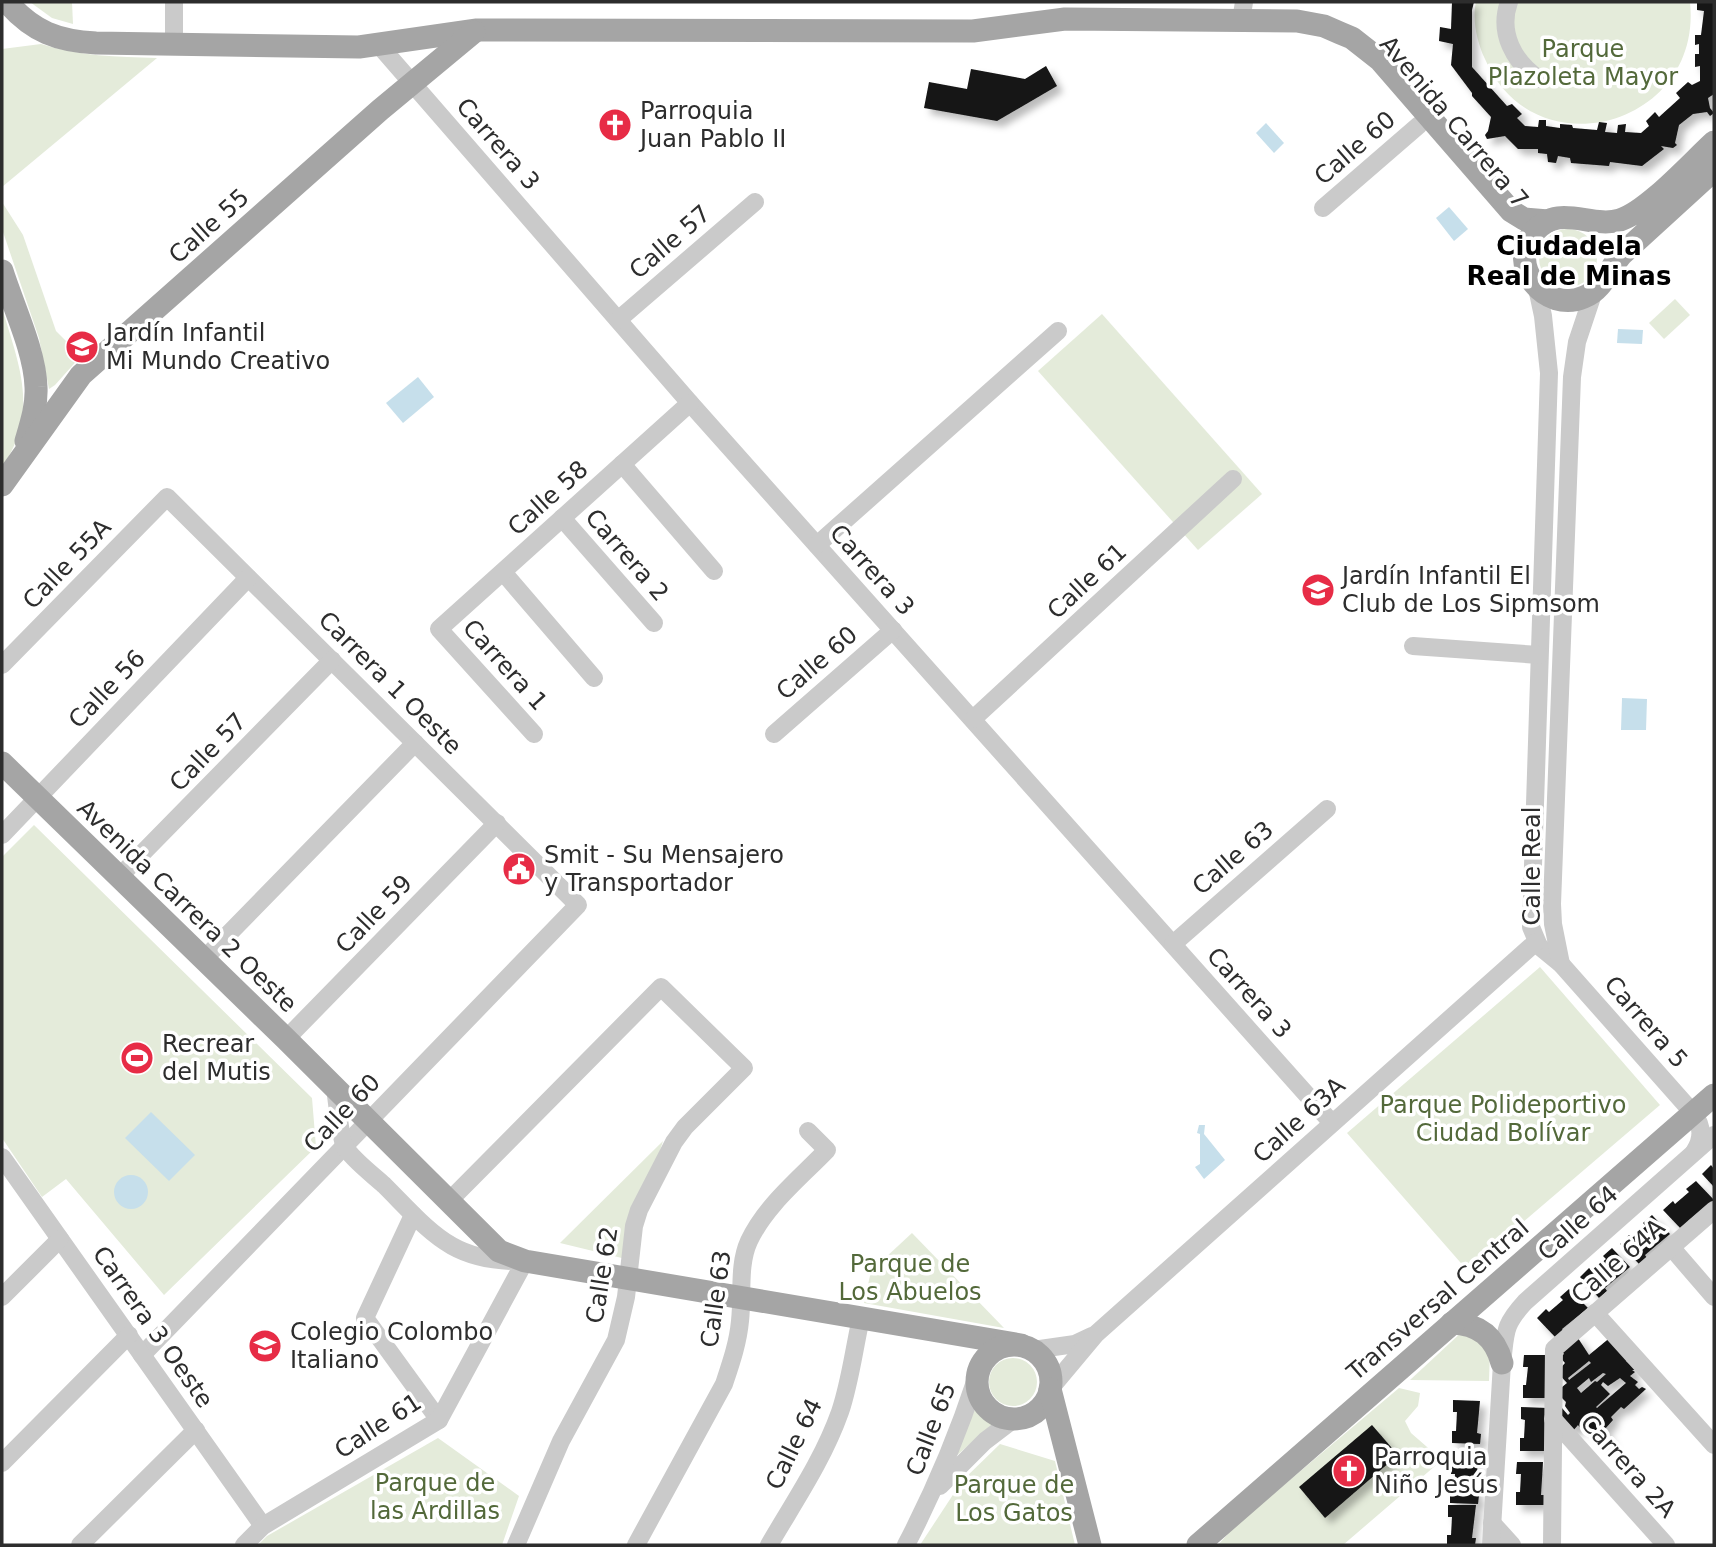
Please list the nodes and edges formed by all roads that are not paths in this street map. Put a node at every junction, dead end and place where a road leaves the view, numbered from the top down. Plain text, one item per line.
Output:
1 (8, 2) edge
2 (174, 2) edge
3 (1508, 2) edge
4 (1243, 11) edge
5 (477, 30) junction
6 (1352, 38) junction
7 (174, 44) junction
8 (379, 45) junction
9 (1539, 79) dead end
10 (412, 83) junction
11 (1419, 125) junction
12 (1714, 142) edge
13 (1714, 170) edge
14 (755, 202) dead end
15 (1322, 208) dead end
16 (1548, 221) junction
17 (1525, 261) junction
18 (2, 271) edge
19 (1536, 288) junction
20 (1594, 291) junction
21 (618, 320) junction
22 (1058, 331) dead end
23 (690, 403) junction
24 (20, 461) junction
25 (622, 464) junction
26 (1233, 480) dead end
27 (2, 485) edge
28 (167, 496) joint
29 (562, 518) junction
30 (817, 545) junction
31 (714, 571) dead end
32 (503, 572) junction
33 (248, 578) junction
34 (654, 623) dead end
35 (439, 629) joint
36 (893, 630) junction
37 (1413, 646) dead end
38 (1539, 655) junction
39 (332, 660) junction
40 (2, 665) edge
41 (594, 678) dead end
42 (973, 719) junction
43 (534, 734) dead end
44 (774, 734) dead end
45 (415, 743) junction
46 (2, 763) edge
47 (37, 797) junction
48 (1326, 809) dead end
49 (497, 823) junction
50 (2, 835) edge
51 (119, 877) junction
52 (579, 905) joint
53 (1536, 942) junction
54 (1173, 944) junction
55 (204, 960) junction
56 (1561, 964) junction
57 (286, 1039) junction
58 (335, 1088) junction
59 (1714, 1095) edge
60 (1693, 1113) junction
61 (368, 1121) junction
62 (1332, 1124) junction
63 (807, 1131) dead end
64 (1714, 1135) edge
65 (344, 1146) junction
66 (1694, 1152) junction
67 (2, 1157) edge
68 (448, 1202) junction
69 (1714, 1210) edge
70 (413, 1215) junction
71 (60, 1239) junction
72 (1671, 1247) junction
73 (525, 1261) junction
74 (628, 1278) junction
75 (2, 1297) edge
76 (741, 1297) junction
77 (1714, 1297) edge
78 (1595, 1313) junction
79 (861, 1318) junction
80 (1452, 1323) junction
81 (1096, 1334) junction
82 (129, 1335) junction
83 (963, 1335) junction
84 (1027, 1347) junction
85 (142, 1355) junction
86 (1502, 1363) junction
87 (978, 1372) junction
88 (1051, 1390) junction
89 (1021, 1418) junction
90 (1553, 1419) junction
91 (439, 1420) junction
92 (195, 1430) junction
93 (1714, 1445) edge
94 (1067, 1454) junction
95 (2, 1463) edge
96 (931, 1496) junction
97 (1492, 1523) junction
98 (263, 1526) junction
99 (80, 1545) edge
100 (244, 1545) edge
101 (516, 1545) edge
102 (636, 1545) edge
103 (769, 1545) edge
104 (906, 1545) edge
105 (1090, 1545) edge
106 (1198, 1545) edge
107 (1491, 1545) edge
108 (1512, 1545) edge
109 (1552, 1545) edge
110 (1666, 1545) edge

1 - 7 main road
2 - 7 street
3 - 9 street
4 - 5 main road
4 - 6 main road
5 - 8 main road
5 - 10 main road, Calle 55
6 - 11 main road, Avenida Carrera 7
6 - 16 main road, Avenida Carrera 7
7 - 8 main road
8 - 10 street, Carrera 3
10 - 21 street, Carrera 3
10 - 24 main road, Calle 55
11 - 15 street, Calle 60
11 - 17 main road, Avenida Carrera 7
12 - 16 main road, Avenida Carrera 7
13 - 20 main road
14 - 21 street, Calle 57
16 - 17 main road
17 - 19 main road, Avenida Carrera 7
18 - 24 main road
19 - 20 main road
19 - 38 street, Calle Real
20 - 56 street, Calle Real
21 - 23 street, Carrera 3
22 - 30 street
23 - 25 street, Calle 58
23 - 30 street, Carrera 3
24 - 27 main road, Calle 55
25 - 29 street, Calle 58
25 - 31 street
26 - 42 street, Calle 61
28 - 33 street, Carrera 1 Oeste
28 - 40 street, Calle 55A
29 - 32 street, Calle 58
29 - 34 street, Carrera 2
30 - 36 street, Carrera 3
32 - 35 street, Calle 58
32 - 41 street
33 - 39 street, Carrera 1 Oeste
33 - 47 street, Calle 56
35 - 43 street, Carrera 1
36 - 42 street, Carrera 3
36 - 44 street, Calle 60
37 - 38 street
38 - 53 street, Calle Real
39 - 45 street, Carrera 1 Oeste
39 - 51 street, Calle 57
42 - 54 street, Carrera 3
45 - 49 street, Carrera 1 Oeste
45 - 55 street
46 - 47 main road, Avenida Carrera 2 Oeste
47 - 50 street, Calle 56
47 - 51 main road, Avenida Carrera 2 Oeste
48 - 54 street, Calle 63
49 - 52 street, Carrera 1 Oeste
49 - 57 street, Calle 59
51 - 55 main road, Avenida Carrera 2 Oeste
52 - 61 street, Calle 60
53 - 56 street, Calle Real
53 - 62 street, Calle 63A
54 - 62 street, Carrera 3
55 - 57 main road, Avenida Carrera 2 Oeste
56 - 60 street, Carrera 5
57 - 58 main road, Avenida Carrera 2 Oeste
58 - 61 main road, Avenida Carrera 2 Oeste
58 - 65 street
59 - 60 main road, Transversal Central
60 - 66 street
60 - 80 main road, Transversal Central
61 - 65 street, Calle 60
61 - 68 main road, Avenida Carrera 2 Oeste
62 - 81 street, Calle 63A
63 - 76 street, Calle 63
64 - 66 street, Calle 64
65 - 70 street, Avenida Carrera 2 Oeste
65 - 85 street, Calle 60
66 - 86 street, Calle 64
67 - 71 street, Carrera 3 Oeste
68 - 73 main road, Avenida Carrera 2 Oeste
68 - 74 street, Calle 62
69 - 72 street, Calle 64A
70 - 73 street, Avenida Carrera 2 Oeste
70 - 91 street
71 - 75 street
71 - 82 street, Carrera 3 Oeste
72 - 77 street
72 - 78 street, Calle 64A
73 - 74 main road, Avenida Carrera 2 Oeste
73 - 91 street, Calle 61
74 - 76 main road, Avenida Carrera 2 Oeste
74 - 101 street, Calle 62
76 - 79 main road, Avenida Carrera 2 Oeste
76 - 102 street, Calle 63
78 - 90 street, Calle 64A
78 - 93 street
79 - 83 main road, Avenida Carrera 2 Oeste
79 - 103 street, Calle 64
80 - 86 main road
80 - 106 main road, Transversal Central
81 - 84 street, Calle 63A
81 - 88 street, Calle 63A
82 - 85 street, Carrera 3 Oeste
82 - 95 street
83 - 84 main road, Avenida Carrera 2 Oeste
83 - 87 main road
84 - 87 main road
84 - 88 main road
85 - 92 street, Carrera 3 Oeste
86 - 97 street, Calle 64
87 - 89 main road
87 - 96 street, Calle 65
88 - 89 main road
88 - 94 main road
89 - 94 main road
89 - 96 street, Calle 65
90 - 109 street
90 - 110 street, Carrera 2A
91 - 98 street, Calle 61
92 - 98 street, Carrera 3 Oeste
92 - 99 street
94 - 105 main road
96 - 104 street, Calle 65
97 - 107 street, Calle 64
97 - 108 street
98 - 100 street

